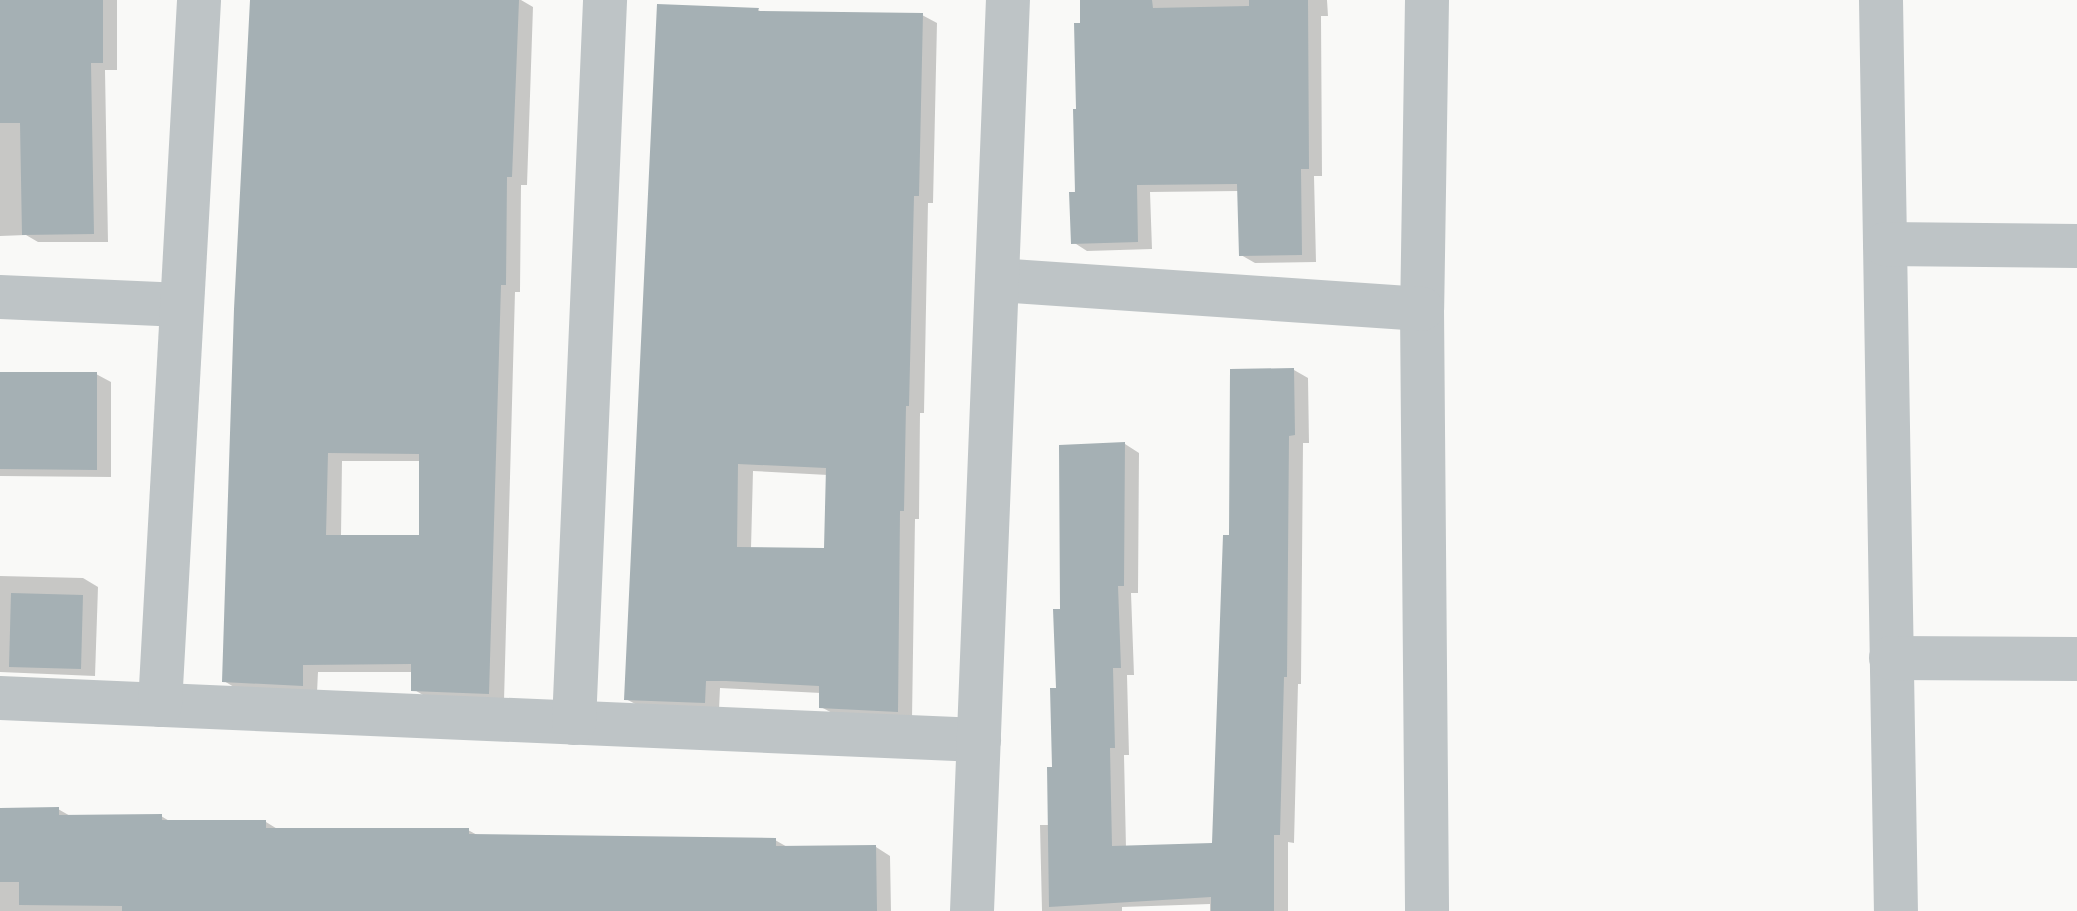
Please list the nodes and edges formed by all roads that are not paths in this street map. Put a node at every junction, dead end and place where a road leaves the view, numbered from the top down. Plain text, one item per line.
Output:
1 (199, 0) edge
2 (605, 0) edge
3 (1008, 0) edge
4 (1427, 0) edge
5 (1881, 0) edge
6 (1885, 244) junction
7 (2077, 246) edge
8 (997, 280) junction
9 (0, 297) edge
10 (182, 305) junction
11 (1422, 309) junction
12 (1891, 658) junction
13 (2077, 659) edge
14 (0, 698) edge
15 (160, 705) junction
16 (574, 723) junction
17 (979, 740) junction
18 (972, 911) edge
19 (1427, 911) edge
20 (1896, 911) edge

1 - 10 street
2 - 16 street
3 - 8 street
4 - 11 street
5 - 6 street
6 - 7 street
6 - 12 street
8 - 11 street
8 - 17 street
9 - 10 street
10 - 15 street
11 - 19 street
12 - 13 street
12 - 20 street
14 - 15 street
15 - 16 street
16 - 17 street
17 - 18 street

